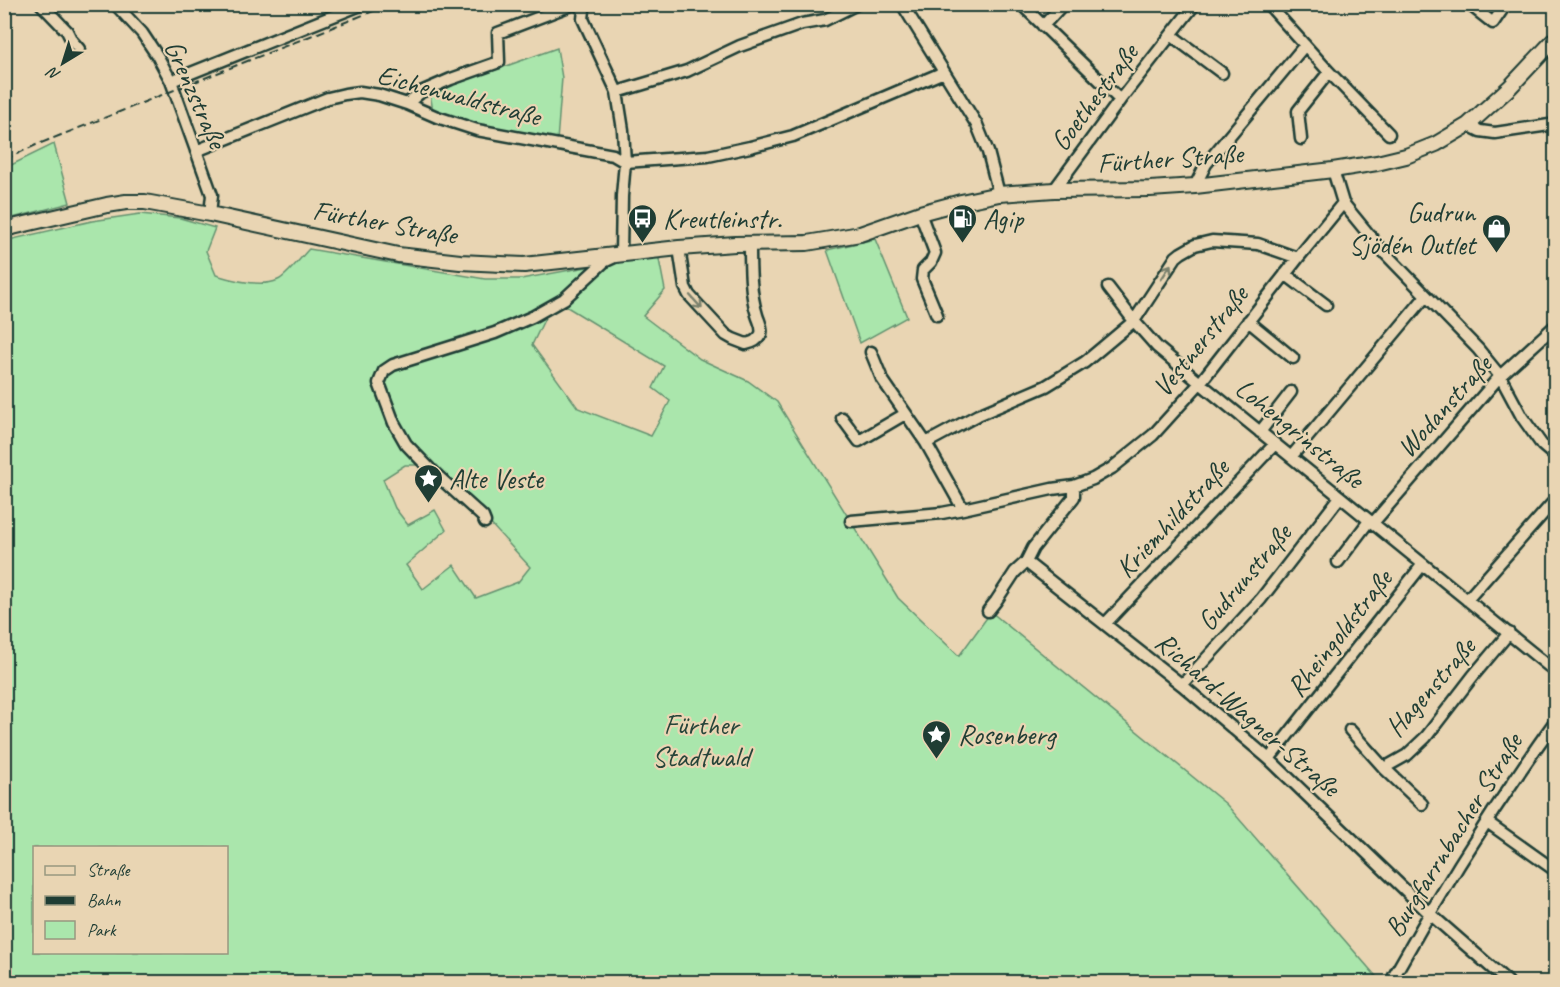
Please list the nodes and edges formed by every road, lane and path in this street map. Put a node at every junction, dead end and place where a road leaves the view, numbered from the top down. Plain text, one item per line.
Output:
1 (41, 4) edge
2 (115, 4) edge
3 (363, 4) edge
4 (857, 4) edge
5 (902, 4) edge
6 (1021, 4) edge
7 (1063, 4) edge
8 (1195, 4) edge
9 (1268, 4) edge
10 (1469, 4) edge
11 (1506, 4) edge
12 (581, 6) edge
13 (1043, 26) junction
14 (1171, 35) junction
15 (1556, 38) edge
16 (1305, 45) junction
17 (79, 49) dead end
18 (944, 72) junction
19 (1329, 72) junction
20 (1222, 73) dead end
21 (171, 81) junction
22 (617, 92) junction
23 (1120, 100) junction
24 (407, 104) junction
25 (1556, 124) edge
26 (1468, 125) junction
27 (1389, 134) dead end
28 (1301, 139) dead end
29 (196, 151) junction
30 (625, 162) junction
31 (1333, 170) junction
32 (1195, 186) junction
33 (1054, 190) junction
34 (999, 194) junction
35 (1343, 203) junction
36 (920, 213) junction
37 (210, 214) junction
38 (4, 229) edge
39 (750, 244) junction
40 (679, 248) junction
41 (621, 254) junction
42 (1298, 258) junction
43 (1285, 274) junction
44 (1108, 287) dead end
45 (1426, 296) junction
46 (1326, 305) dead end
47 (937, 315) dead end
48 (1134, 321) junction
49 (1248, 321) junction
50 (1556, 326) edge
51 (871, 352) dead end
52 (1293, 358) dead end
53 (1500, 376) junction
54 (1200, 383) junction
55 (1291, 392) dead end
56 (905, 414) junction
57 (842, 418) dead end
58 (1260, 432) junction
59 (926, 443) junction
60 (1275, 444) junction
61 (1556, 456) edge
62 (1291, 457) junction
63 (1074, 486) junction
64 (1340, 497) junction
65 (1556, 499) edge
66 (963, 509) junction
67 (851, 521) dead end
68 (485, 522) dead end
69 (1371, 522) junction
70 (1338, 561) dead end
71 (1026, 562) junction
72 (1423, 564) junction
73 (1467, 600) junction
74 (988, 611) dead end
75 (1105, 624) junction
76 (1509, 633) junction
77 (1556, 672) edge
78 (1182, 685) junction
79 (1556, 720) edge
80 (1350, 730) dead end
81 (1269, 759) junction
82 (1384, 768) junction
83 (1422, 804) dead end
84 (1487, 822) junction
85 (1556, 871) edge
86 (1429, 913) junction
87 (1394, 976) dead end
88 (1508, 982) edge

1 - 17 street
2 - 21 street, Grenzstraße
3 - 21 street
4 - 22 street
5 - 18 street
6 - 13 street
7 - 13 street
8 - 14 street, Goethestraße
9 - 16 street
10 - 11 street
12 - 22 street
12 - 24 street
13 - 23 street
14 - 20 street
14 - 23 street, Goethestraße
15 - 26 main road, Fürther Straße
16 - 19 street
16 - 32 street
18 - 30 street
18 - 34 street
19 - 27 street
19 - 28 street
21 - 29 street, Grenzstraße
22 - 30 street
23 - 33 street, Goethestraße
24 - 29 street, Eichenwaldstraße
24 - 30 street, Eichenwaldstraße
25 - 26 street
26 - 31 main road, Fürther Straße
29 - 37 street, Grenzstraße
30 - 41 street
31 - 32 main road, Fürther Straße
31 - 35 street
32 - 33 main road, Fürther Straße
33 - 34 main road, Fürther Straße
34 - 36 main road, Fürther Straße
35 - 42 street, Vestnerstraße
35 - 45 street
36 - 39 main road, Fürther Straße
36 - 47 street
37 - 38 main road, Fürther Straße
37 - 41 main road, Fürther Straße
39 - 40 main road, Fürther Straße
40 -> 39 street
40 - 41 main road, Fürther Straße
41 - 68 street
42 - 43 street, Vestnerstraße
48 -> 42 street
43 - 46 street
43 - 49 street, Vestnerstraße
44 - 48 street, Lohengrinstraße
45 - 53 street
45 - 62 street
48 - 54 street, Lohengrinstraße
48 - 59 street
49 - 52 street
49 - 54 street, Vestnerstraße
50 - 53 street, Wodanstraße
51 - 56 street
53 - 61 street
53 - 69 street, Wodanstraße
54 - 58 street, Lohengrinstraße
54 - 63 street, Vestnerstraße
55 - 58 street
56 - 57 street
56 - 59 street
58 - 60 street, Lohengrinstraße
59 - 66 street
60 - 62 street, Lohengrinstraße
60 - 75 street, Kriemhildstraße
62 - 64 street, Lohengrinstraße
63 - 66 street, Vestnerstraße
63 - 71 street
64 - 69 street, Lohengrinstraße
64 - 78 street, Gudrunstraße
65 - 73 street
66 - 67 street, Vestnerstraße
69 - 70 street, Lohengrinstraße
69 - 72 street, Lohengrinstraße
71 - 74 street
71 - 75 street, Richard-Wagner-Straße
72 - 73 street, Lohengrinstraße
72 - 81 street, Rheingoldstraße
73 - 76 street, Lohengrinstraße
75 - 78 street, Richard-Wagner-Straße
76 - 77 street, Lohengrinstraße
76 - 82 street, Hagenstraße
78 - 81 street, Richard-Wagner-Straße
79 - 84 street, Burgfarrnbacher Straße
80 - 82 street, Hagenstraße
81 - 86 street, Richard-Wagner-Straße
82 - 83 street, Hagenstraße
84 - 85 street
84 - 86 street, Burgfarrnbacher Straße
86 - 87 street, Burgfarrnbacher Straße
86 - 88 street, Richard-Wagner-Straße

